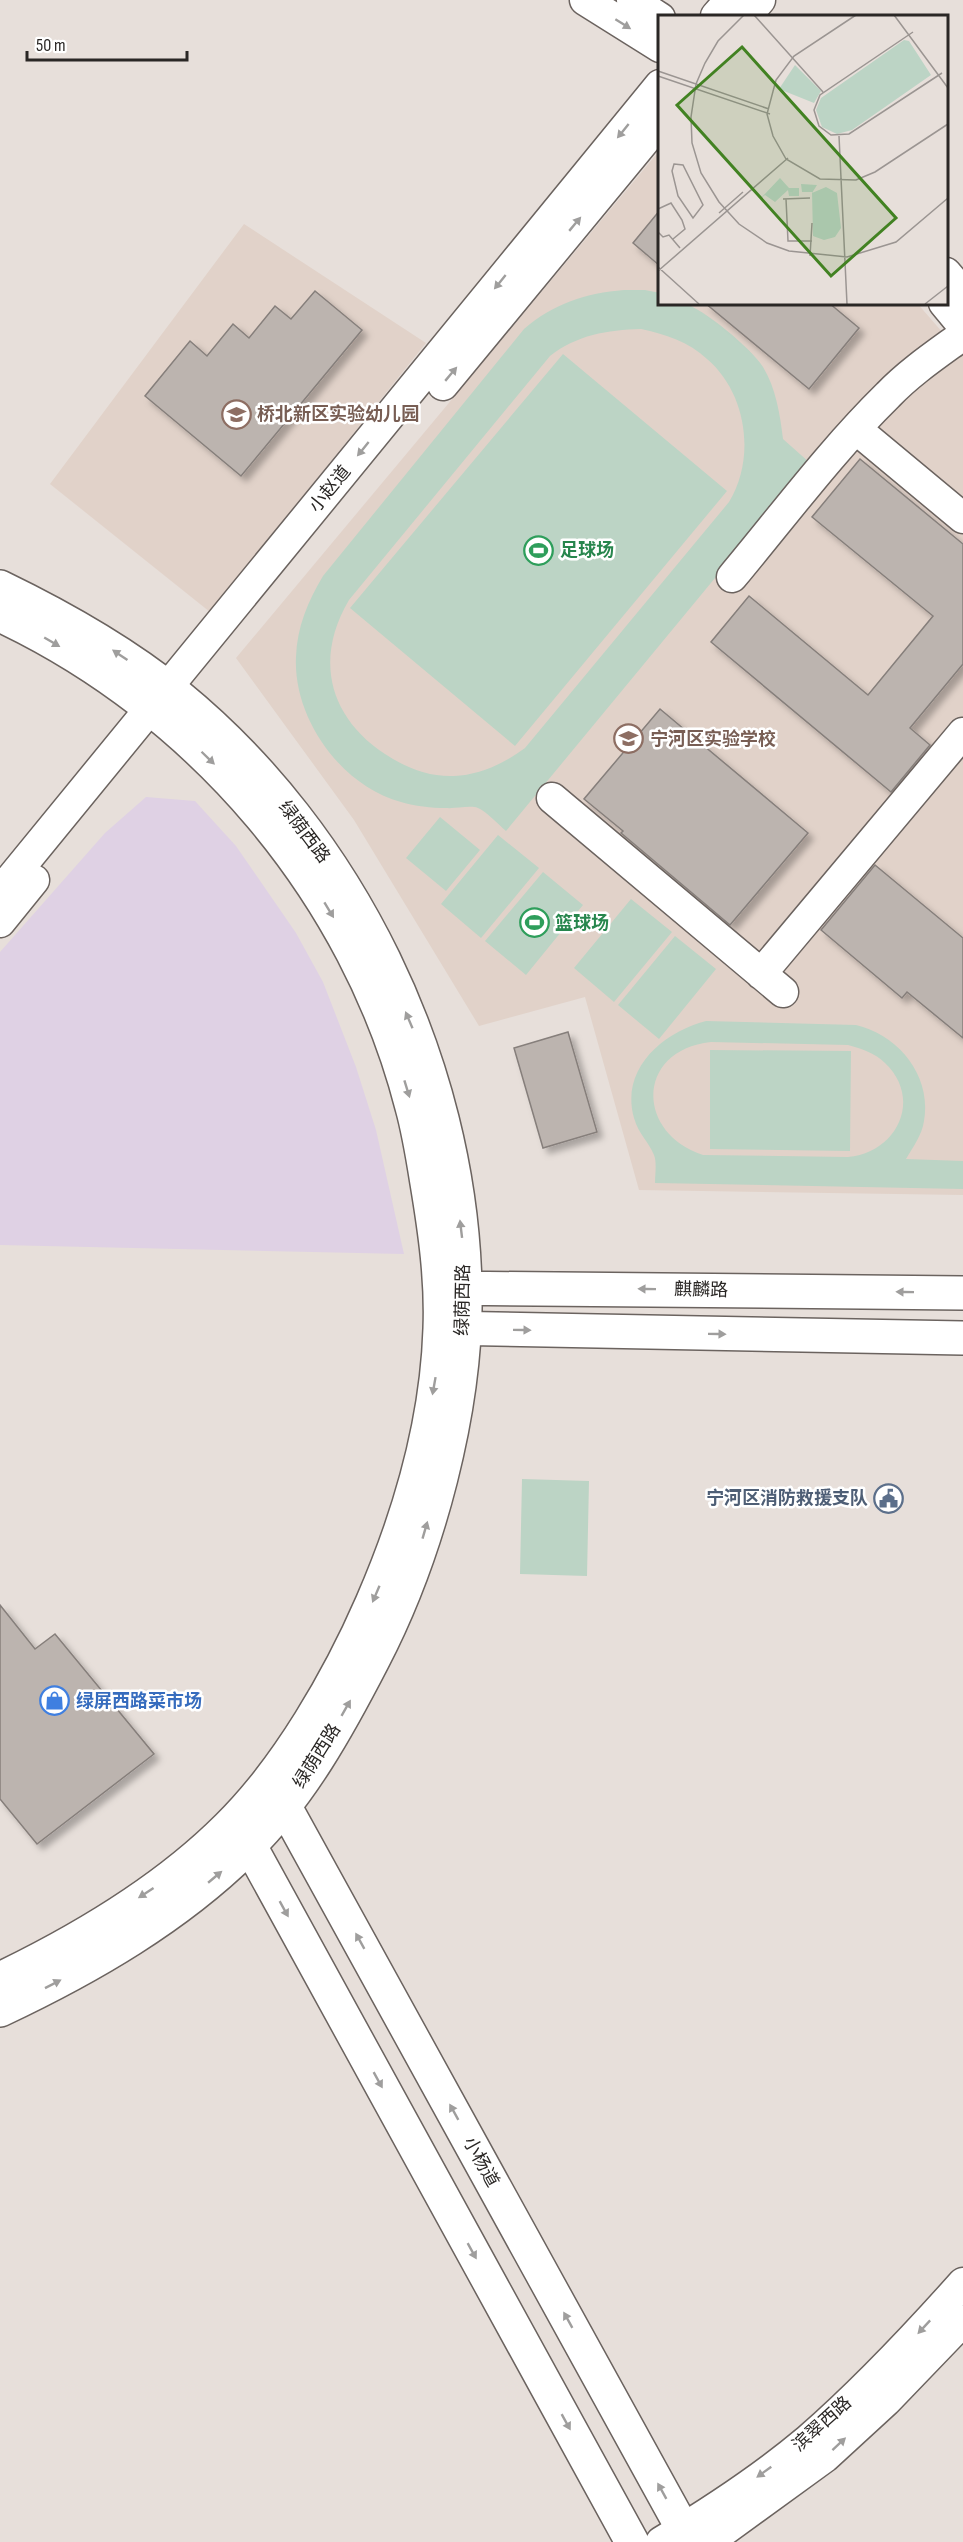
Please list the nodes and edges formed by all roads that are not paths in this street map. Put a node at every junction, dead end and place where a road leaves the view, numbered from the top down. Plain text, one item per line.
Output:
1 (585, 0) edge
2 (632, 0) edge
3 (730, 0) edge
4 (759, 0) edge
5 (717, 15) edge
6 (747, 15) edge
7 (658, 17) edge
8 (658, 46) edge
9 (658, 89) edge
10 (658, 124) edge
11 (948, 275) edge
12 (963, 293) edge
13 (945, 304) edge
14 (963, 326) edge
15 (963, 335) edge
16 (856, 429) junction
17 (963, 518) edge
18 (732, 577) dead end
19 (0, 587) edge
20 (0, 615) edge
21 (166, 704) junction
22 (963, 733) edge
23 (552, 798) dead end
24 (0, 892) edge
25 (0, 922) edge
26 (452, 1288) junction
27 (963, 1293) edge
28 (452, 1329) junction
29 (963, 1338) edge
30 (274, 1797) junction
31 (240, 1835) junction
32 (0, 1979) edge
33 (0, 2010) edge
34 (963, 2283) edge
35 (963, 2321) edge
36 (685, 2539) edge
37 (632, 2542) edge

1 -> 8 street
2 - 7 street
3 - 5 street
4 - 6 street
9 -> 21 street, 小赵道
21 -> 10 street, 小赵道
11 - 12 street
13 - 14 street
15 - 16 street
16 - 17 street
16 - 18 street
21 -> 19 main road, 绿荫西路
20 -> 21 main road, 绿荫西路
21 - 24 street, 小赵道
21 - 25 street, 小赵道
21 - 26 main road, 绿荫西路
22 - 23 street
27 -> 26 main road, 麒麟路
26 - 28 main road, 绿荫西路
28 -> 29 main road
28 - 30 main road, 绿荫西路
30 - 31 main road, 绿荫西路
36 -> 30 main road, 小杨道
31 -> 32 main road, 绿荫西路
33 -> 31 main road, 绿荫西路
31 -> 37 main road
34 -> 36 street, 滨翠西路
36 -> 35 street, 滨翠西路

